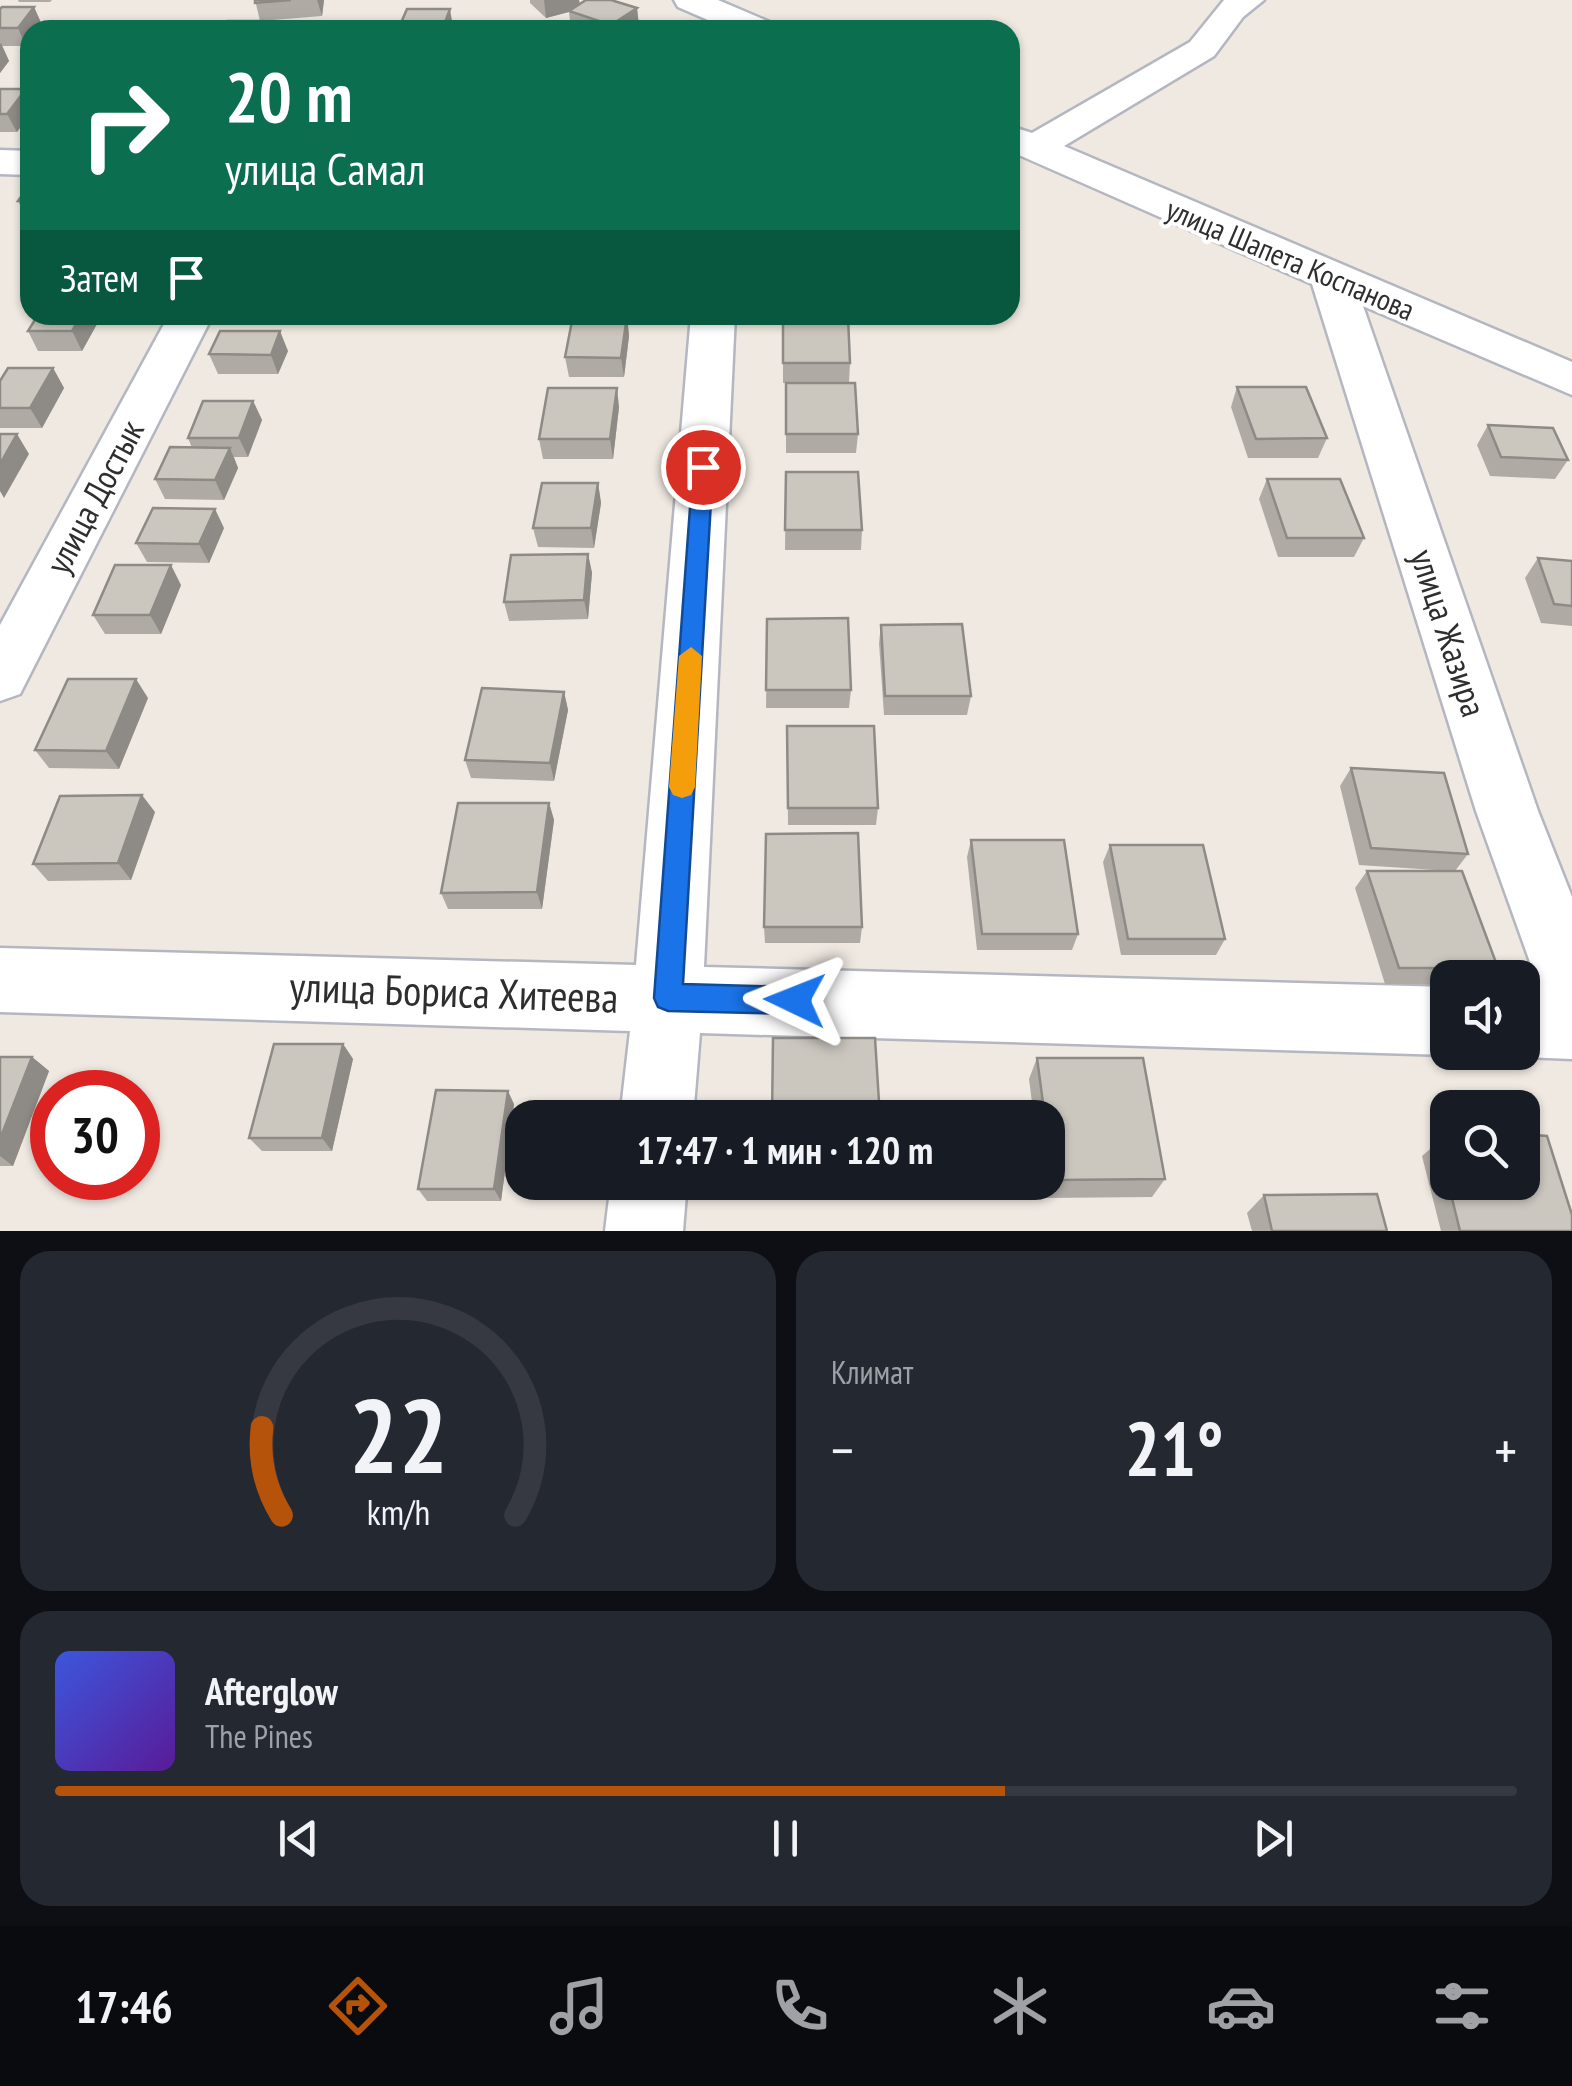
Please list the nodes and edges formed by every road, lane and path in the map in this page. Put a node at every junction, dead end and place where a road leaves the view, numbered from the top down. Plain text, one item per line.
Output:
1 (690, 0) edge
2 (1248, 0) edge
3 (731, 20) edge
4 (1021, 142) edge
5 (1332, 279) junction
6 (185, 325) edge
7 (712, 325) edge
8 (1572, 380) edge
9 (0, 678) edge
10 (0, 980) edge
11 (1572, 984) edge
12 (668, 998) junction
13 (1430, 1020) edge
14 (1540, 1024) edge
15 (1572, 1025) edge
16 (658, 1100) edge
17 (647, 1200) edge
18 (644, 1231) edge

1 - 3 street
2 - 4 street
4 - 5 street, улица Шапета Коспанова
5 - 8 street, улица Шапета Коспанова
5 - 11 street, улица Жазира
6 - 9 street, улица Достык
7 - 12 street
10 - 12 street, улица Бориса Хитеева
12 - 13 street, улица Бориса Хитеева
12 - 16 street
14 - 15 street
17 - 18 street

